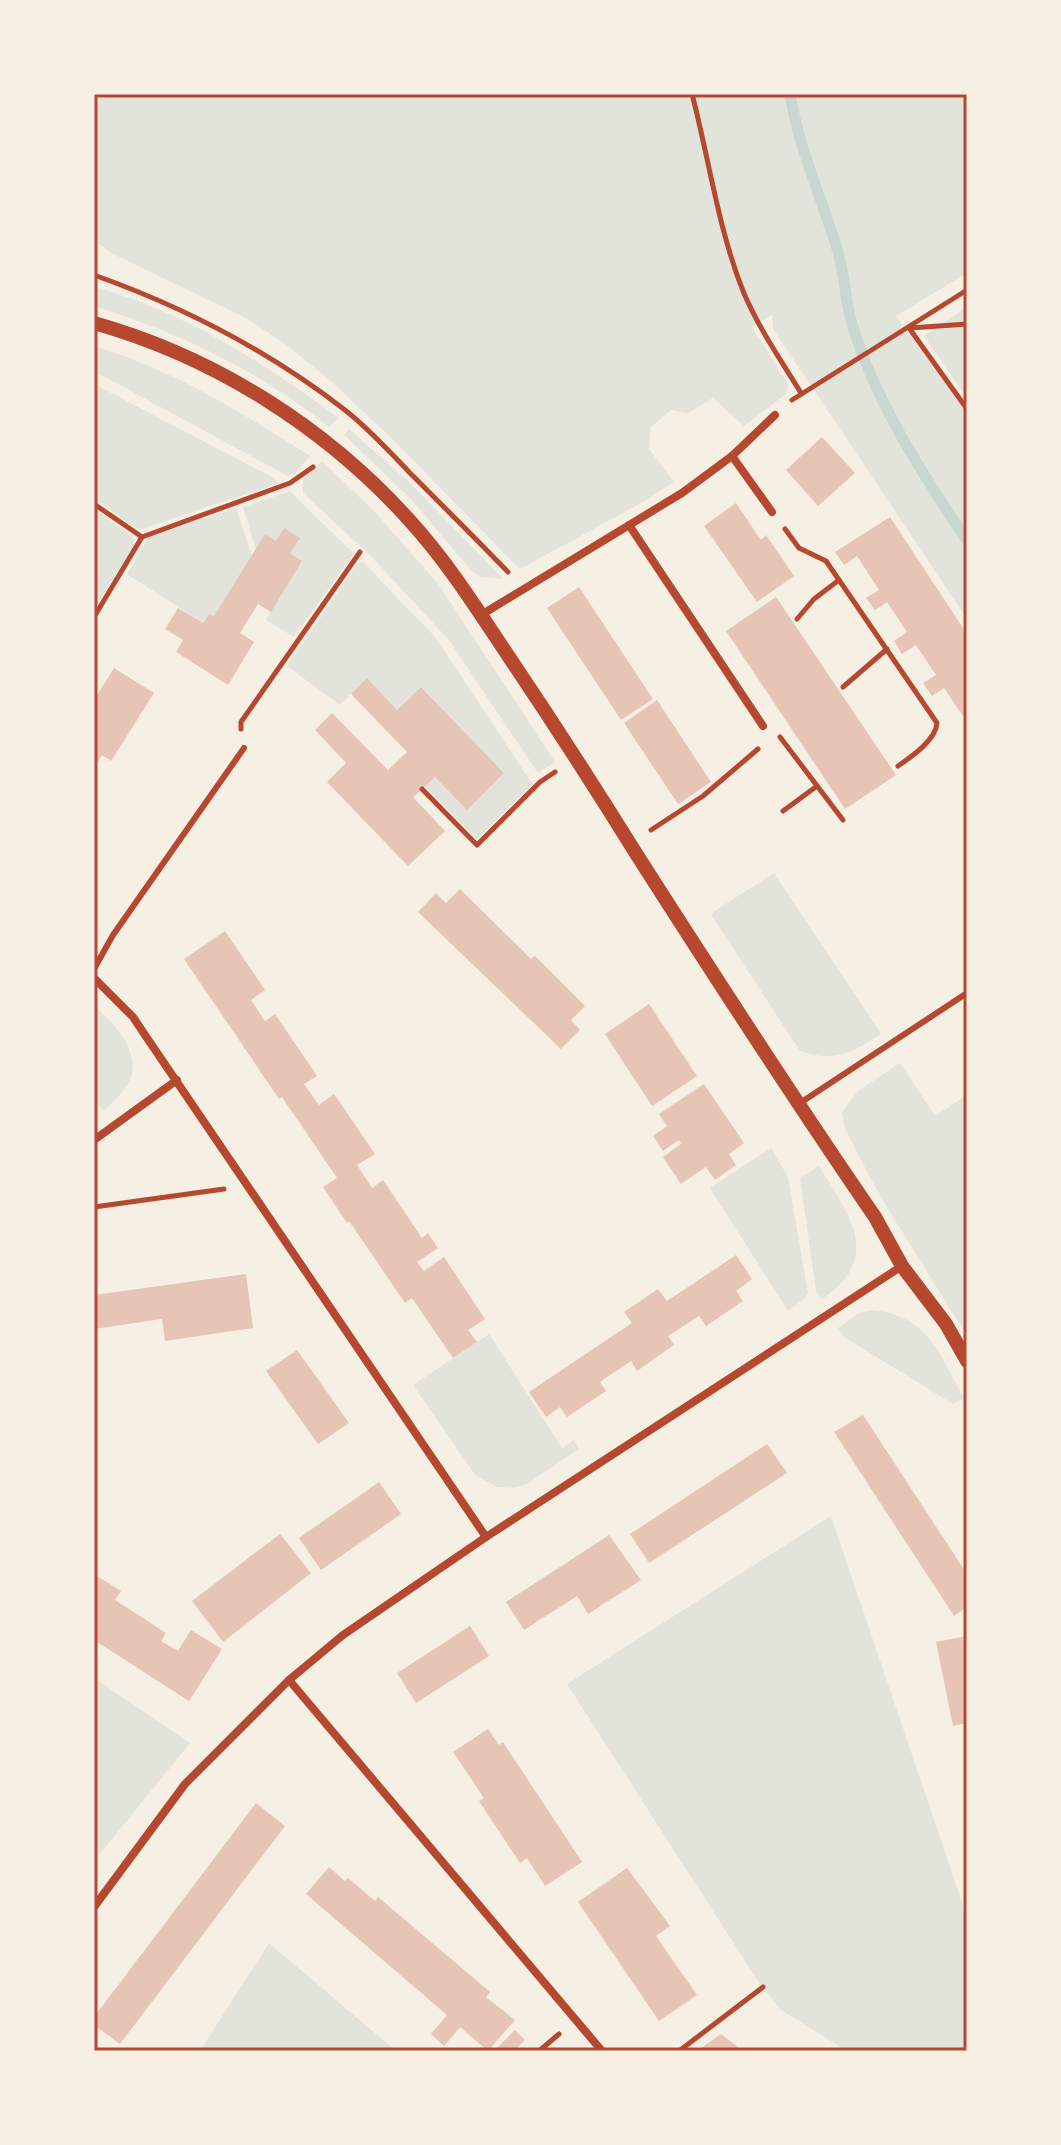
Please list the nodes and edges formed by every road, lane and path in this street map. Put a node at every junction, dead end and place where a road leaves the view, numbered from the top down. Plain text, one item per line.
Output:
1 (692, 94) edge
2 (94, 275) edge
3 (967, 290) edge
4 (94, 323) edge
5 (967, 324) edge
6 (909, 328) junction
7 (801, 393) junction
8 (967, 409) edge
9 (775, 415) joint
10 (732, 456) junction
11 (290, 483) dead end
12 (94, 504) edge
13 (772, 512) joint
14 (629, 525) junction
15 (142, 537) junction
16 (360, 552) dead end
17 (839, 580) junction
18 (523, 587) junction
19 (481, 615) junction
20 (94, 617) edge
21 (797, 619) dead end
22 (887, 649) junction
23 (843, 687) dead end
24 (763, 726) dead end
25 (777, 733) dead end
26 (766, 742) dead end
27 (244, 748) joint
28 (898, 766) dead end
29 (540, 782) dead end
30 (817, 786) junction
31 (422, 789) dead end
32 (783, 811) dead end
33 (843, 820) dead end
34 (631, 844) junction
35 (94, 969) edge
36 (94, 978) edge
37 (967, 993) edge
38 (177, 1080) junction
39 (799, 1103) junction
40 (94, 1140) edge
41 (248, 1185) junction
42 (94, 1207) edge
43 (902, 1266) junction
44 (967, 1361) edge
45 (486, 1537) junction
46 (289, 1680) junction
47 (94, 1907) edge
48 (763, 1987) dead end
49 (602, 2051) edge
50 (679, 2051) edge

1 - 7 path
2 - 18 path
3 - 6 path
4 - 19 street
5 - 6 path
6 - 7 path
6 - 8 path
7 - 9 path
9 - 10 street
10 - 13 street
10 - 14 street
11 - 15 path
12 - 15 path
13 - 17 path
14 - 18 street
14 - 24 street
15 - 20 path
16 - 27 path
17 - 21 path
17 - 22 path
18 - 19 street
19 - 34 street
22 - 23 path
22 - 28 path
25 - 30 path
26 - 34 path
27 - 35 lane
29 - 31 path
30 - 32 path
30 - 33 path
34 - 39 street
36 - 38 street
37 - 39 lane
38 - 40 street
38 - 41 street
39 - 43 street
41 - 42 path
41 - 45 street
43 - 44 street
43 - 45 street
45 - 46 street
46 - 47 street
46 - 49 street
48 - 50 path

